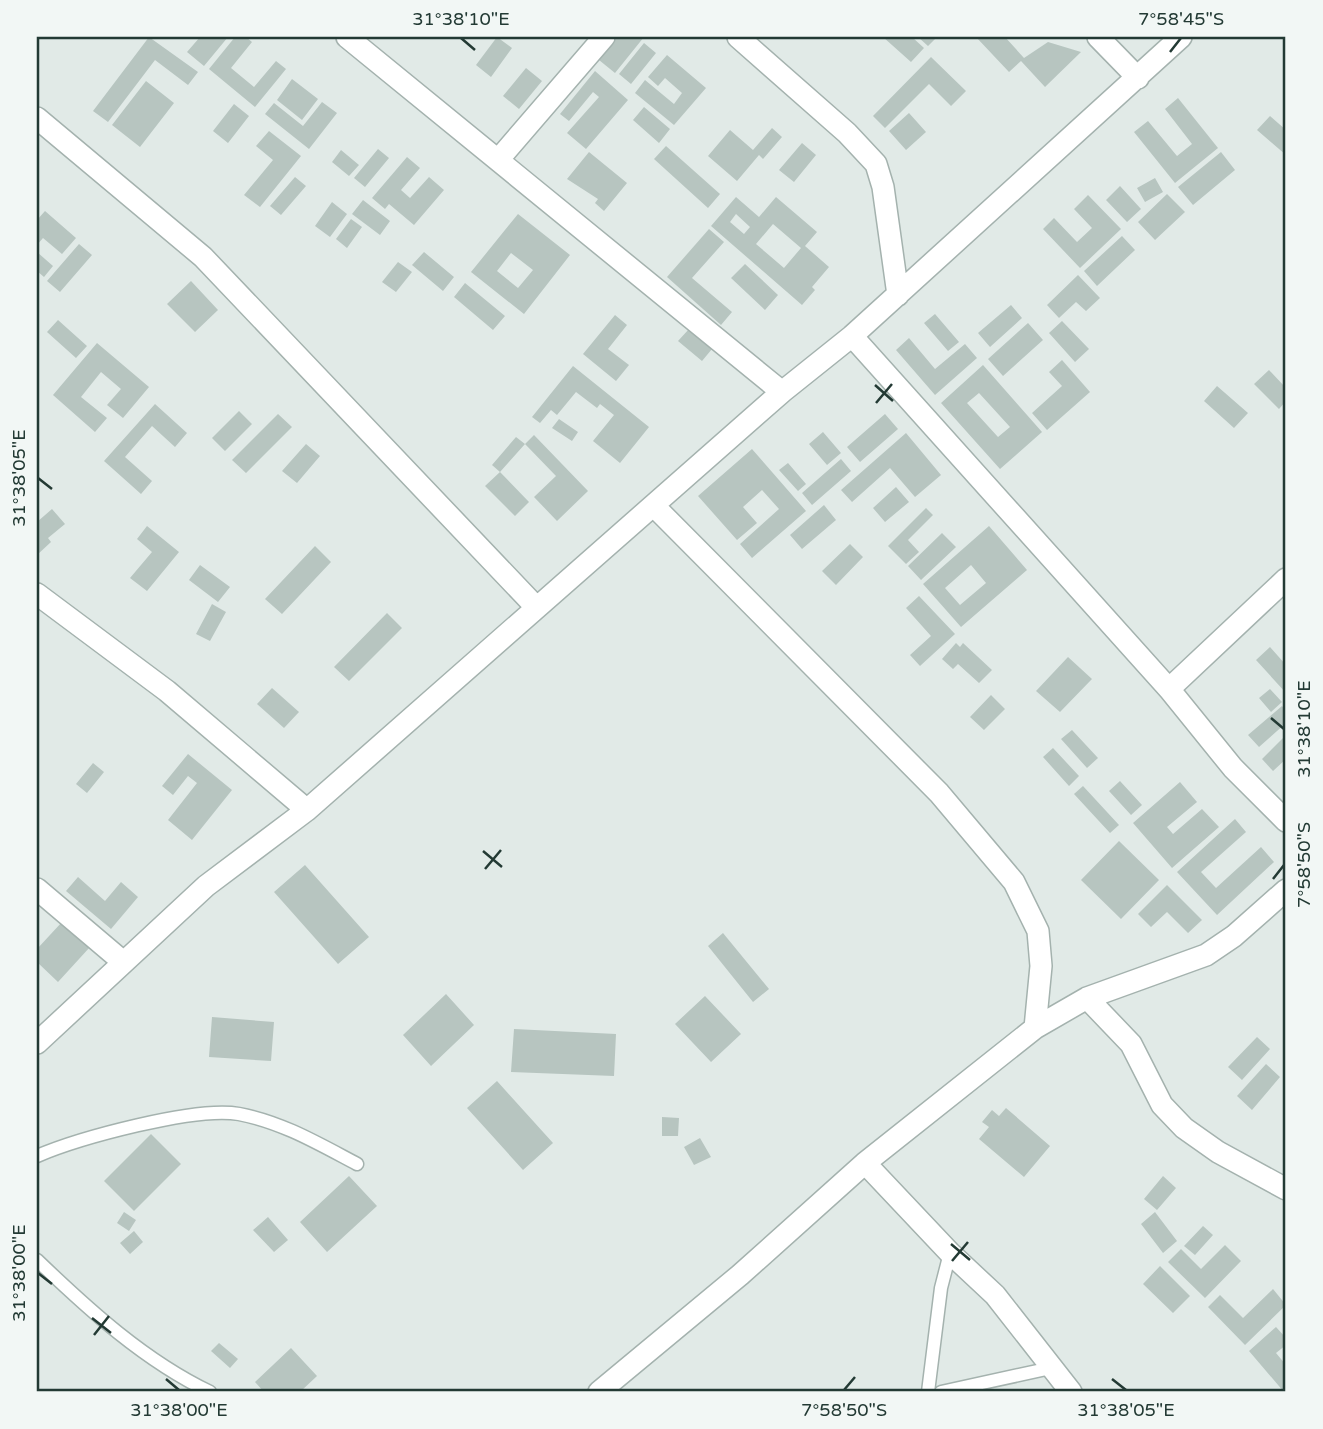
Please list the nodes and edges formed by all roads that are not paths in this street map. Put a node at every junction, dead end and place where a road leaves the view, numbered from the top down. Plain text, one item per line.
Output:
1 (347, 37) edge
2 (604, 37) edge
3 (738, 37) edge
4 (1098, 37) edge
5 (1181, 37) edge
6 (1138, 78) junction
7 (37, 118) edge
8 (498, 160) junction
9 (898, 295) junction
10 (852, 336) junction
11 (782, 392) junction
12 (654, 506) junction
13 (1286, 579) edge
14 (37, 594) edge
15 (536, 607) junction
16 (1169, 689) junction
17 (307, 810) junction
18 (1286, 821) edge
19 (37, 889) edge
20 (1286, 890) edge
21 (122, 961) junction
22 (1087, 998) junction
23 (1035, 1028) junction
24 (37, 1043) edge
25 (37, 1156) edge
26 (865, 1163) junction
27 (357, 1164) dead end
28 (1286, 1189) edge
29 (950, 1253) junction
30 (37, 1260) edge
31 (1051, 1368) junction
32 (210, 1392) edge
33 (599, 1392) edge
34 (928, 1392) edge
35 (941, 1392) edge
36 (1071, 1392) edge

1 - 8 street
2 - 8 street
3 - 9 street
4 - 6 street
5 - 6 street
6 - 9 street
7 - 15 street
8 - 11 street
9 - 10 street
10 - 11 street
10 - 16 street
11 - 12 street
12 - 15 street
12 - 23 street
13 - 16 street
14 - 17 street
15 - 17 street
16 - 18 street
17 - 21 street
19 - 21 street
20 - 22 street
21 - 24 street
22 - 23 street
22 - 28 street
23 - 26 street
25 - 27 lane
26 - 29 street
26 - 33 street
29 - 31 street
29 - 34 lane
30 - 32 lane
31 - 35 lane
31 - 36 street

